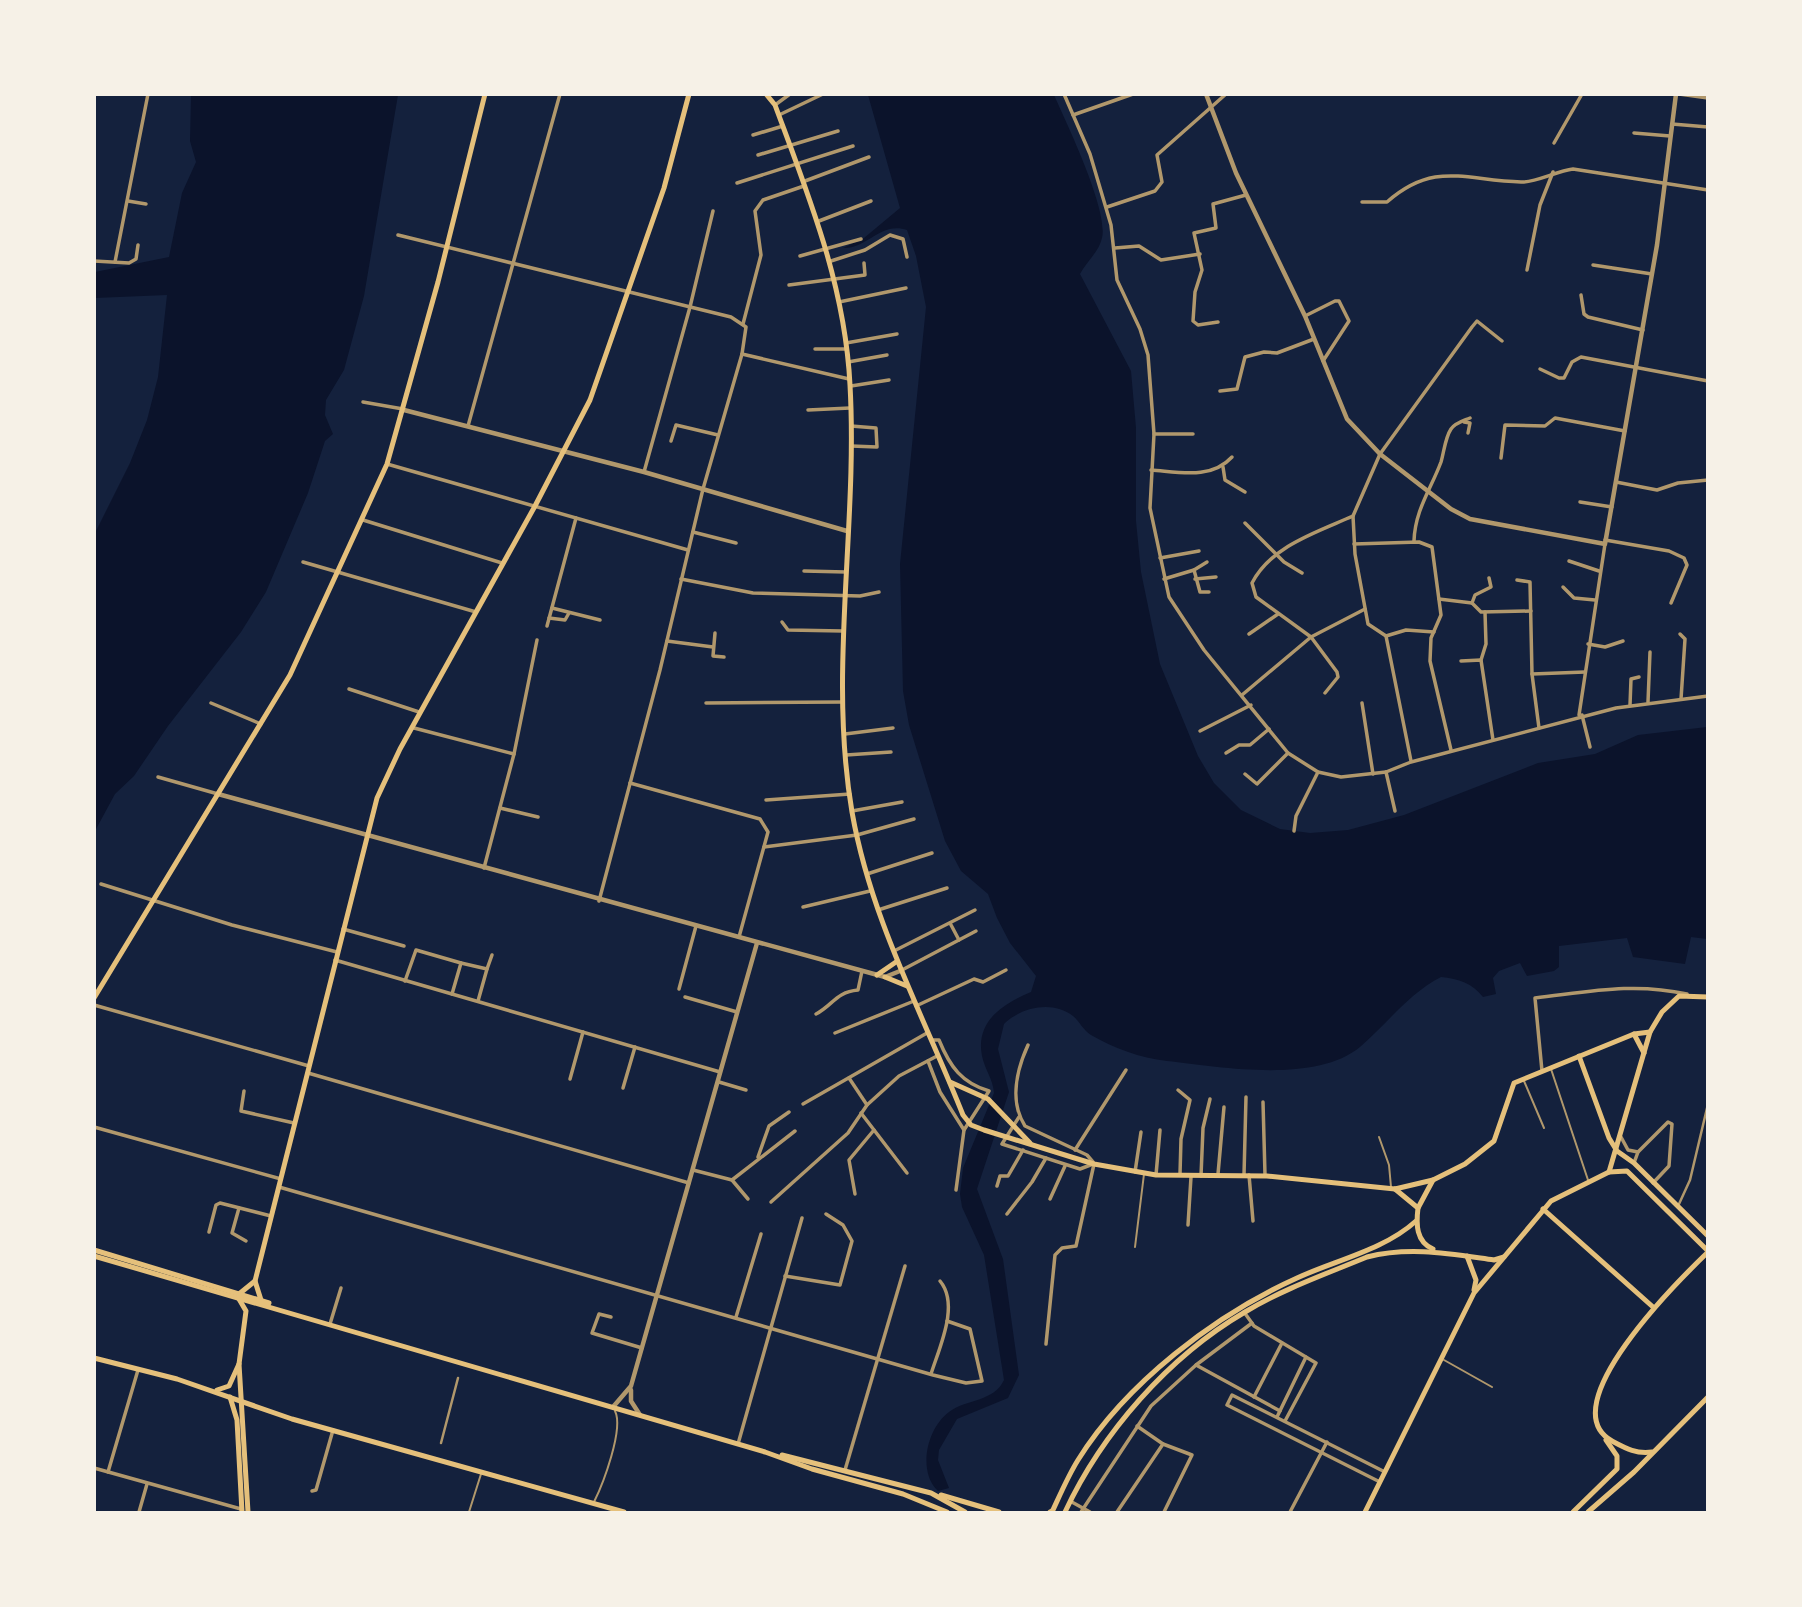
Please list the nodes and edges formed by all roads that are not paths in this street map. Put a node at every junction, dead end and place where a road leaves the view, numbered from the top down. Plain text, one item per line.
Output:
1 (148, 94) edge
2 (485, 94) edge
3 (560, 94) edge
4 (690, 94) edge
5 (766, 94) edge
6 (790, 94) edge
7 (823, 94) edge
8 (1064, 94) edge
9 (1133, 94) edge
10 (1206, 94) edge
11 (1226, 94) edge
12 (1582, 94) edge
13 (1677, 94) edge
14 (1707, 98) edge
15 (775, 105) junction
16 (1212, 107) junction
17 (779, 115) junction
18 (1073, 115) junction
19 (1672, 124) junction
20 (783, 126) junction
21 (1707, 127) edge
22 (838, 131) dead end
23 (1634, 133) dead end
24 (752, 135) dead end
25 (1671, 136) junction
26 (1554, 143) dead end
27 (790, 146) junction
28 (853, 146) dead end
29 (758, 155) dead end
30 (869, 158) dead end
31 (797, 163) junction
32 (1553, 172) junction
33 (737, 183) dead end
34 (806, 184) junction
35 (1665, 186) junction
36 (1707, 190) edge
37 (1248, 195) junction
38 (128, 201) junction
39 (871, 201) dead end
40 (1363, 202) dead end
41 (146, 204) dead end
42 (1107, 206) junction
43 (713, 211) dead end
44 (819, 221) junction
45 (398, 235) dead end
46 (860, 239) dead end
47 (138, 245) dead end
48 (447, 247) junction
49 (1115, 248) junction
50 (827, 250) junction
51 (1200, 254) junction
52 (800, 256) dead end
53 (907, 257) dead end
54 (94, 261) edge
55 (831, 261) junction
56 (115, 262) junction
57 (513, 263) junction
58 (864, 263) dead end
59 (1592, 265) dead end
60 (1527, 270) dead end
61 (1652, 274) junction
62 (835, 280) junction
63 (789, 285) dead end
64 (906, 288) dead end
65 (630, 293) junction
66 (1581, 295) dead end
67 (839, 302) junction
68 (690, 307) junction
69 (1305, 316) junction
70 (1218, 322) dead end
71 (743, 324) junction
72 (1643, 330) junction
73 (897, 334) dead end
74 (1314, 339) junction
75 (1502, 341) dead end
76 (847, 346) junction
77 (815, 349) dead end
78 (742, 354) junction
79 (887, 355) dead end
80 (1323, 361) junction
81 (848, 362) junction
82 (1636, 367) junction
83 (1540, 369) dead end
84 (850, 379) junction
85 (889, 380) dead end
86 (1707, 381) edge
87 (850, 386) junction
88 (1220, 391) dead end
89 (363, 402) dead end
90 (850, 408) junction
91 (404, 410) junction
92 (808, 410) dead end
93 (1469, 418) dead end
94 (1462, 422) junction
95 (851, 426) junction
96 (468, 428) junction
97 (1625, 431) junction
98 (1468, 433) dead end
99 (1193, 434) dead end
100 (718, 435) junction
101 (1154, 435) junction
102 (671, 441) dead end
103 (851, 446) junction
104 (564, 452) junction
105 (1380, 454) junction
106 (1232, 457) dead end
107 (1501, 457) dead end
108 (387, 464) junction
109 (1223, 467) junction
110 (1151, 470) junction
111 (644, 472) junction
112 (1707, 480) edge
113 (1616, 482) junction
114 (703, 489) junction
115 (1426, 490) junction
116 (1245, 492) dead end
117 (1580, 502) dead end
118 (535, 506) junction
119 (1612, 507) junction
120 (1353, 516) junction
121 (576, 518) junction
122 (363, 520) junction
123 (1245, 523) dead end
124 (847, 531) junction
125 (693, 532) junction
126 (736, 542) dead end
127 (1414, 542) junction
128 (1605, 542) junction
129 (1354, 544) junction
130 (688, 551) junction
131 (1199, 551) dead end
132 (1276, 555) junction
133 (1160, 558) junction
134 (1569, 561) dead end
135 (303, 562) dead end
136 (1207, 562) dead end
137 (502, 563) junction
138 (804, 570) dead end
139 (1194, 570) junction
140 (339, 571) junction
141 (1600, 571) junction
142 (846, 572) junction
143 (1302, 573) dead end
144 (1216, 578) dead end
145 (1489, 578) dead end
146 (681, 579) junction
147 (1164, 579) junction
148 (1195, 579) junction
149 (1517, 580) dead end
150 (1563, 587) dead end
151 (879, 592) dead end
152 (1209, 592) dead end
153 (846, 594) junction
154 (1439, 599) junction
155 (1595, 600) junction
156 (1472, 603) junction
157 (1671, 603) dead end
158 (552, 608) junction
159 (1365, 609) junction
160 (475, 611) junction
161 (1531, 611) junction
162 (1485, 612) junction
163 (569, 613) junction
164 (1278, 614) junction
165 (549, 618) junction
166 (600, 620) dead end
167 (782, 622) dead end
168 (547, 626) dead end
169 (845, 631) junction
170 (1435, 632) junction
171 (715, 633) dead end
172 (1249, 634) dead end
173 (1679, 634) dead end
174 (1386, 636) junction
175 (1311, 637) junction
176 (537, 640) dead end
177 (667, 641) junction
178 (1623, 641) dead end
179 (1588, 644) junction
180 (713, 647) junction
181 (1650, 652) dead end
182 (724, 657) dead end
183 (1481, 660) junction
184 (1461, 661) dead end
185 (1585, 672) junction
186 (1532, 674) junction
187 (1639, 677) dead end
188 (349, 689) dead end
189 (1325, 693) dead end
190 (1242, 695) junction
191 (1707, 696) edge
192 (1681, 699) junction
193 (843, 702) junction
194 (211, 703) dead end
195 (706, 703) dead end
196 (1362, 703) dead end
197 (1648, 703) junction
198 (1251, 705) junction
199 (1630, 705) junction
200 (421, 712) junction
201 (1581, 716) junction
202 (261, 724) junction
203 (414, 728) junction
204 (893, 728) dead end
205 (1539, 728) junction
206 (1269, 729) junction
207 (1200, 731) dead end
208 (845, 734) junction
209 (1493, 740) junction
210 (1590, 747) dead end
211 (1451, 750) junction
212 (891, 752) dead end
213 (1288, 753) junction
214 (514, 754) junction
215 (1226, 754) dead end
216 (846, 755) junction
217 (1411, 762) junction
218 (1318, 772) junction
219 (1386, 772) junction
220 (1245, 774) dead end
221 (1373, 774) junction
222 (158, 777) dead end
223 (630, 783) junction
224 (218, 794) junction
225 (850, 794) junction
226 (766, 800) dead end
227 (902, 802) dead end
228 (500, 808) junction
229 (852, 811) junction
230 (1395, 811) dead end
231 (538, 817) dead end
232 (914, 819) dead end
233 (1294, 831) dead end
234 (366, 835) junction
235 (857, 835) junction
236 (764, 847) junction
237 (932, 853) dead end
238 (484, 868) junction
239 (866, 874) junction
240 (101, 884) dead end
241 (947, 888) dead end
242 (870, 891) junction
243 (154, 900) junction
244 (599, 901) junction
245 (803, 907) dead end
246 (975, 910) dead end
247 (876, 911) junction
248 (950, 923) junction
249 (696, 926) junction
250 (343, 929) junction
251 (976, 931) dead end
252 (739, 937) junction
253 (959, 940) junction
254 (757, 943) junction
255 (404, 946) dead end
256 (892, 952) junction
257 (337, 953) junction
258 (492, 955) dead end
259 (335, 960) junction
260 (896, 962) junction
261 (461, 963) junction
262 (487, 969) junction
263 (1006, 970) dead end
264 (862, 971) junction
265 (900, 971) junction
266 (877, 975) junction
267 (885, 977) junction
268 (405, 981) junction
269 (906, 986) junction
270 (679, 989) dead end
271 (452, 994) junction
272 (1686, 994) junction
273 (685, 997) dead end
274 (1707, 997) edge
275 (94, 998) edge
276 (478, 1002) junction
277 (915, 1003) junction
278 (94, 1005) edge
279 (738, 1012) junction
280 (816, 1014) dead end
281 (583, 1032) junction
282 (1650, 1032) junction
283 (835, 1033) dead end
284 (1634, 1034) junction
285 (929, 1037) junction
286 (1028, 1045) dead end
287 (635, 1047) junction
288 (1644, 1053) junction
289 (937, 1056) junction
290 (1579, 1056) junction
291 (928, 1061) junction
292 (309, 1066) junction
293 (1551, 1068) junction
294 (1126, 1070) dead end
295 (1542, 1071) junction
296 (722, 1072) junction
297 (307, 1073) junction
298 (849, 1078) junction
299 (569, 1079) dead end
300 (1523, 1079) junction
301 (719, 1082) junction
302 (950, 1082) junction
303 (623, 1088) dead end
304 (746, 1090) dead end
305 (1178, 1090) dead end
306 (244, 1091) dead end
307 (1246, 1097) dead end
308 (1210, 1099) dead end
309 (1263, 1102) dead end
310 (803, 1104) dead end
311 (1707, 1104) edge
312 (867, 1105) junction
313 (1224, 1107) dead end
314 (789, 1112) dead end
315 (861, 1113) junction
316 (1019, 1117) junction
317 (296, 1123) junction
318 (94, 1127) edge
319 (1544, 1128) dead end
320 (874, 1130) junction
321 (964, 1130) junction
322 (1160, 1130) dead end
323 (795, 1131) dead end
324 (1141, 1132) dead end
325 (1379, 1137) dead end
326 (1621, 1137) junction
327 (1609, 1138) junction
328 (1031, 1144) junction
329 (1023, 1150) junction
330 (1075, 1150) junction
331 (1617, 1152) junction
332 (1638, 1152) junction
333 (1046, 1158) junction
334 (757, 1159) junction
335 (1634, 1163) junction
336 (1094, 1164) junction
337 (1066, 1165) junction
338 (693, 1170) junction
339 (1135, 1172) junction
340 (1609, 1172) junction
341 (907, 1173) dead end
342 (1144, 1173) junction
343 (1156, 1175) junction
344 (1246, 1175) junction
345 (1265, 1175) junction
346 (1180, 1176) junction
347 (1201, 1176) junction
348 (1191, 1177) junction
349 (1218, 1177) junction
350 (281, 1180) junction
351 (732, 1180) junction
352 (1433, 1180) junction
353 (1588, 1181) junction
354 (1653, 1182) junction
355 (689, 1183) junction
356 (997, 1186) dead end
357 (279, 1187) junction
358 (1393, 1188) junction
359 (956, 1191) dead end
360 (855, 1194) dead end
361 (748, 1199) dead end
362 (1050, 1199) dead end
363 (771, 1202) dead end
364 (1678, 1207) junction
365 (239, 1208) junction
366 (1418, 1209) junction
367 (1543, 1209) junction
368 (826, 1214) dead end
369 (1007, 1214) dead end
370 (271, 1216) junction
371 (802, 1218) dead end
372 (1253, 1221) dead end
373 (1416, 1221) junction
374 (1188, 1225) dead end
375 (209, 1232) dead end
376 (761, 1234) dead end
377 (1707, 1236) edge
378 (246, 1241) dead end
379 (1135, 1247) dead end
380 (94, 1250) edge
381 (1707, 1251) edge
382 (1439, 1252) junction
383 (94, 1256) edge
384 (1467, 1256) junction
385 (1507, 1256) junction
386 (905, 1266) dead end
387 (785, 1276) junction
388 (255, 1281) junction
389 (940, 1281) dead end
390 (341, 1288) dead end
391 (1474, 1293) junction
392 (658, 1294) junction
393 (236, 1295) junction
394 (261, 1300) junction
395 (1653, 1307) junction
396 (1244, 1312) junction
397 (297, 1315) junction
398 (611, 1317) dead end
399 (736, 1317) junction
400 (947, 1321) junction
401 (1252, 1323) junction
402 (330, 1324) junction
403 (772, 1328) junction
404 (1282, 1343) junction
405 (1046, 1344) dead end
406 (642, 1348) junction
407 (1306, 1357) junction
408 (1440, 1357) junction
409 (94, 1358) edge
410 (879, 1358) junction
411 (239, 1364) junction
412 (1196, 1364) junction
413 (138, 1370) junction
414 (932, 1374) junction
415 (458, 1378) dead end
416 (632, 1386) junction
417 (1492, 1387) dead end
418 (210, 1390) junction
419 (230, 1397) junction
420 (1254, 1397) junction
421 (1707, 1397) edge
422 (242, 1401) junction
423 (613, 1407) junction
424 (1280, 1411) junction
425 (640, 1415) junction
426 (1277, 1417) junction
427 (1285, 1421) junction
428 (1137, 1426) junction
429 (333, 1430) junction
430 (1604, 1437) junction
431 (1327, 1442) junction
432 (441, 1443) dead end
433 (738, 1444) junction
434 (1163, 1444) junction
435 (765, 1451) junction
436 (1652, 1452) junction
437 (1321, 1453) junction
438 (94, 1468) edge
439 (845, 1470) junction
440 (108, 1472) junction
441 (1385, 1472) junction
442 (481, 1473) junction
443 (1380, 1482) junction
444 (148, 1484) junction
445 (312, 1491) dead end
446 (931, 1493) junction
447 (1070, 1501) junction
448 (593, 1504) junction
449 (244, 1511) edge
450 (1081, 1511) edge
451 (1051, 1512) edge
452 (139, 1513) edge
453 (469, 1513) edge
454 (624, 1513) edge
455 (947, 1513) edge
456 (965, 1513) edge
457 (999, 1513) edge
458 (1065, 1513) edge
459 (1090, 1513) edge
460 (1117, 1513) edge
461 (1164, 1513) edge
462 (1290, 1513) edge
463 (1365, 1513) edge
464 (1573, 1513) edge
465 (1588, 1513) edge

1 - 38 street
2 - 48 main road
3 - 57 street
4 - 65 main road
5 - 15 main road
6 - 15 street
7 - 17 street
8 - 18 street
9 - 18 street
10 - 16 street
11 - 16 street
12 - 26 street
13 - 14 street
13 - 19 street
15 - 17 main road
16 - 37 street
16 - 42 street
17 - 20 main road
18 - 42 street
19 - 21 street
19 - 25 street
20 - 24 street
20 - 27 main road
22 - 27 street
23 - 25 street
25 - 35 street
27 - 29 street
27 - 31 main road
28 - 31 street
30 - 34 street
31 - 33 street
31 - 34 main road
32 - 35 street
32 - 40 street
32 - 60 street
34 - 44 main road
34 - 71 street
35 - 36 street
35 - 61 street
37 - 51 street
37 - 69 street
38 - 41 street
38 - 56 street
39 - 44 street
42 - 49 street
43 - 68 street
44 - 50 main road
45 - 48 street
46 - 50 street
47 - 56 street
48 - 57 street
48 - 91 main road
49 - 51 street
49 - 101 street
50 - 52 street
50 - 55 main road
51 - 70 street
53 - 55 street
54 - 56 street
55 - 62 main road
57 - 65 street
57 - 96 street
58 - 62 street
59 - 61 street
61 - 72 street
62 - 63 street
62 - 67 main road
64 - 67 street
65 - 68 street
65 - 104 main road
66 - 72 street
67 - 76 main road
68 - 71 street
68 - 111 street
69 - 74 street
69 - 80 street
71 - 78 street
72 - 82 street
73 - 76 street
74 - 80 street
74 - 88 street
75 - 105 street
76 - 77 street
76 - 81 main road
78 - 84 street
78 - 100 street
79 - 81 street
80 - 105 street
81 - 84 main road
82 - 83 street
82 - 86 street
82 - 97 street
84 - 87 main road
85 - 87 street
87 - 90 main road
89 - 91 street
90 - 92 street
90 - 95 main road
91 - 96 street
91 - 108 main road
93 - 94 street
94 - 98 street
94 - 115 street
95 - 103 main road
95 - 103 street
96 - 104 street
97 - 107 street
97 - 113 street
99 - 101 street
100 - 102 street
100 - 114 street
101 - 110 street
103 - 124 main road
104 - 111 street
104 - 118 main road
105 - 115 street
105 - 120 street
106 - 109 street
108 - 118 street
108 - 122 main road
109 - 110 street
109 - 116 street
110 - 133 street
111 - 114 street
112 - 113 street
113 - 119 street
114 - 124 street
114 - 125 street
115 - 127 street
115 - 128 street
117 - 119 street
118 - 121 street
118 - 137 main road
119 - 128 street
120 - 129 street
120 - 132 street
121 - 130 street
121 - 158 street
122 - 137 street
122 - 140 main road
123 - 132 street
124 - 142 main road
125 - 126 street
125 - 130 street
127 - 129 street
127 - 154 street
128 - 141 street
128 - 157 street
129 - 159 street
130 - 146 street
131 - 133 street
132 - 143 street
132 - 164 street
133 - 147 street
134 - 141 street
135 - 140 street
136 - 139 street
137 - 160 main road
138 - 142 street
139 - 147 street
139 - 148 street
140 - 160 street
140 - 202 main road
141 - 155 street
142 - 153 main road
144 - 148 street
145 - 156 street
146 - 153 street
146 - 177 street
147 - 190 street
148 - 152 street
149 - 161 street
150 - 155 street
151 - 153 street
153 - 169 main road
154 - 156 street
154 - 170 street
155 - 179 street
156 - 162 street
158 - 163 street
158 - 165 street
159 - 174 street
159 - 175 street
160 - 200 main road
161 - 162 street
161 - 186 street
162 - 183 street
163 - 165 street
163 - 166 street
164 - 172 street
164 - 175 street
165 - 168 street
167 - 169 street
169 - 193 main road
170 - 174 street
170 - 211 street
171 - 180 street
173 - 192 street
174 - 217 street
175 - 189 street
175 - 190 street
176 - 214 street
177 - 180 street
177 - 223 street
178 - 179 street
179 - 185 street
180 - 182 street
181 - 197 street
183 - 184 street
183 - 209 street
185 - 186 street
185 - 201 street
186 - 205 street
187 - 199 street
188 - 200 street
190 - 198 street
191 - 192 street
192 - 197 street
193 - 195 street
193 - 208 main road
194 - 202 street
196 - 221 street
197 - 199 street
198 - 206 street
198 - 207 street
199 - 201 street
200 - 203 main road
201 - 205 street
201 - 210 street
202 - 224 main road
203 - 214 street
203 - 234 main road
204 - 208 street
205 - 209 street
206 - 213 street
206 - 215 street
208 - 216 main road
209 - 211 street
211 - 217 street
212 - 216 street
213 - 218 street
213 - 220 street
214 - 228 street
216 - 225 main road
217 - 219 street
218 - 221 street
218 - 233 street
219 - 221 street
219 - 230 street
222 - 224 street
223 - 236 street
223 - 244 street
224 - 234 street
224 - 243 main road
225 - 226 street
225 - 229 main road
227 - 229 street
228 - 231 street
228 - 238 street
229 - 235 main road
232 - 235 street
234 - 238 street
234 - 250 main road
235 - 236 street
235 - 239 main road
236 - 252 street
237 - 239 street
238 - 244 street
239 - 242 main road
240 - 243 street
241 - 247 street
242 - 245 street
242 - 247 main road
243 - 257 street
243 - 275 main road
244 - 249 street
246 - 248 street
247 - 256 main road
248 - 253 street
248 - 256 street
249 - 252 street
249 - 270 street
250 - 255 street
250 - 257 main road
251 - 253 street
252 - 254 street
253 - 265 street
254 - 264 street
254 - 279 street
256 - 260 main road
257 - 259 main road
258 - 262 street
259 - 268 street
259 - 292 main road
260 - 265 main road
260 - 266 main road
261 - 262 street
261 - 268 street
261 - 271 street
262 - 276 street
263 - 277 street
264 - 266 street
264 - 280 street
265 - 267 street
265 - 269 main road
266 - 267 street
267 - 269 main road
268 - 271 street
269 - 277 main road
271 - 276 street
272 - 274 main road
272 - 282 main road
272 - 295 street
273 - 279 street
276 - 281 street
277 - 283 street
277 - 285 main road
278 - 292 street
279 - 296 street
281 - 287 street
281 - 299 street
282 - 284 main road
282 - 288 main road
284 - 288 main road
284 - 290 main road
285 - 289 main road
285 - 298 street
285 - 321 street
286 - 316 street
287 - 296 street
287 - 303 street
288 - 326 main road
289 - 291 street
289 - 302 main road
290 - 293 main road
290 - 327 main road
291 - 312 street
291 - 321 street
292 - 297 main road
293 - 295 main road
293 - 353 lane
294 - 330 street
295 - 300 main road
296 - 301 street
297 - 317 main road
297 - 355 street
298 - 310 street
298 - 312 street
300 - 319 lane
300 - 352 main road
301 - 304 street
301 - 338 street
302 - 328 main road
302 - 328 main road
305 - 346 street
306 - 317 street
307 - 344 street
308 - 347 street
309 - 345 street
311 - 364 street
312 - 315 street
313 - 349 street
314 - 334 street
315 - 320 street
315 - 363 street
316 - 329 street
316 - 330 street
317 - 350 main road
318 - 350 street
320 - 341 street
320 - 360 street
321 - 359 street
322 - 343 street
323 - 334 street
324 - 339 street
325 - 358 lane
326 - 327 main road
326 - 331 main road
326 - 332 street
327 - 331 main road
328 - 336 main road
329 - 333 street
329 - 356 street
330 - 336 street
331 - 335 main road
331 - 340 main road
332 - 335 street
332 - 354 street
333 - 337 street
333 - 369 street
334 - 351 street
335 - 354 main road
336 - 337 street
336 - 339 main road
336 - 405 street
337 - 362 street
338 - 351 street
338 - 355 street
339 - 342 main road
340 - 353 main road
340 - 381 main road
342 - 343 main road
342 - 379 lane
343 - 346 main road
344 - 345 main road
344 - 349 main road
344 - 372 street
345 - 358 main road
346 - 348 main road
347 - 348 main road
347 - 349 main road
348 - 374 street
350 - 357 main road
351 - 361 street
352 - 358 main road
352 - 366 main road
353 - 367 main road
354 - 364 main road
355 - 392 street
357 - 370 main road
357 - 392 street
358 - 366 main road
364 - 377 main road
365 - 370 street
365 - 375 street
365 - 378 street
366 - 373 main road
367 - 385 main road
367 - 395 main road
368 - 387 street
370 - 388 main road
371 - 387 street
373 - 382 main road
373 - 451 main road
376 - 399 street
380 - 393 main road
381 - 395 main road
382 - 384 main road
382 - 396 main road
383 - 393 main road
384 - 385 main road
384 - 391 main road
385 - 391 main road
386 - 410 street
387 - 403 street
388 - 393 main road
388 - 394 main road
389 - 400 street
390 - 402 street
391 - 408 main road
392 - 399 street
392 - 406 street
393 - 394 main road
393 - 397 main road
393 - 411 main road
394 - 397 main road
395 - 430 main road
396 - 401 street
396 - 447 main road
397 - 402 main road
398 - 406 street
399 - 403 street
400 - 414 street
400 - 414 street
401 - 404 street
401 - 412 street
402 - 423 main road
403 - 410 street
403 - 433 street
404 - 407 street
404 - 420 street
406 - 416 street
407 - 424 street
407 - 427 street
408 - 417 lane
408 - 441 main road
409 - 413 main road
410 - 414 street
410 - 439 street
411 - 418 main road
411 - 422 main road
412 - 420 street
412 - 428 street
413 - 418 main road
413 - 440 street
415 - 432 street
416 - 423 street
416 - 425 street
418 - 419 main road
419 - 422 main road
419 - 449 main road
420 - 424 street
421 - 436 main road
422 - 429 main road
422 - 449 main road
423 - 425 main road
423 - 448 lane
424 - 426 street
425 - 433 main road
426 - 427 street
426 - 437 street
427 - 431 street
428 - 434 street
428 - 450 street
429 - 442 main road
429 - 445 street
430 - 436 main road
430 - 464 main road
431 - 437 street
431 - 441 street
433 - 435 main road
434 - 460 street
434 - 461 street
435 - 439 main road
435 - 455 main road
436 - 465 main road
437 - 443 street
437 - 462 street
438 - 440 street
439 - 446 main road
440 - 444 street
441 - 443 main road
442 - 448 main road
442 - 453 lane
443 - 463 main road
444 - 449 street
444 - 452 street
446 - 456 main road
446 - 457 main road
447 - 450 street
447 - 458 main road
448 - 454 main road
450 - 459 street

